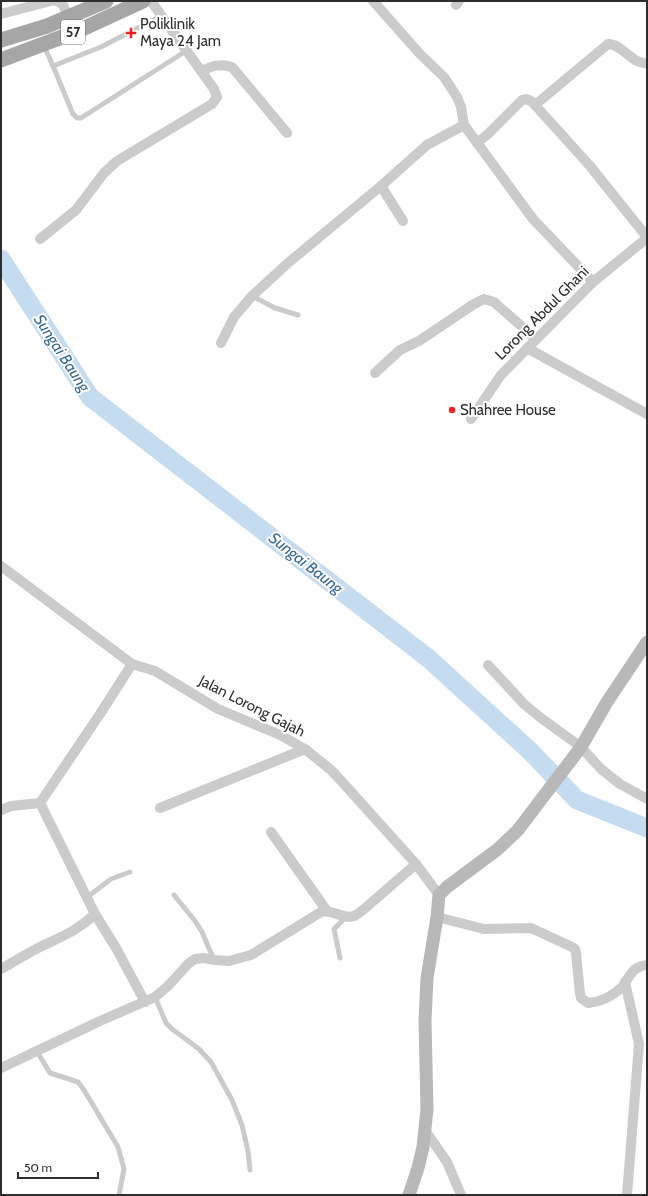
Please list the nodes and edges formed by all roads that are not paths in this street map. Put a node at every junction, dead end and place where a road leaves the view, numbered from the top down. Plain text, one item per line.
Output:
1 (51, 1) edge
2 (56, 1) edge
3 (106, 1) edge
4 (144, 1) edge
5 (151, 1) edge
6 (373, 1) edge
7 (1, 14) edge
8 (161, 16) junction
9 (66, 18) junction
10 (1, 40) edge
11 (43, 44) junction
12 (186, 51) junction
13 (1, 60) edge
14 (647, 63) edge
15 (53, 66) junction
16 (201, 71) junction
17 (535, 105) junction
18 (464, 124) junction
19 (287, 132) dead end
20 (477, 143) junction
21 (381, 186) junction
22 (403, 222) dead end
23 (40, 238) dead end
24 (647, 238) edge
25 (593, 282) junction
26 (252, 296) junction
27 (298, 315) dead end
28 (536, 339) junction
29 (221, 344) dead end
30 (527, 348) junction
31 (375, 373) dead end
32 (647, 414) edge
33 (471, 419) dead end
34 (1, 566) edge
35 (647, 642) edge
36 (132, 664) junction
37 (488, 665) dead end
38 (581, 747) junction
39 (305, 749) junction
40 (647, 798) edge
41 (40, 803) junction
42 (160, 808) dead end
43 (1, 810) edge
44 (271, 832) dead end
45 (416, 864) junction
46 (130, 872) dead end
47 (174, 895) dead end
48 (439, 895) junction
49 (86, 898) junction
50 (327, 911) junction
51 (95, 914) junction
52 (346, 917) junction
53 (437, 917) junction
54 (340, 958) dead end
55 (214, 960) junction
56 (647, 965) edge
57 (1, 969) edge
58 (625, 982) junction
59 (150, 1000) junction
60 (36, 1050) junction
61 (1, 1068) edge
62 (425, 1130) junction
63 (250, 1170) dead end
64 (118, 1195) edge
65 (408, 1195) edge
66 (461, 1195) edge
67 (627, 1195) edge

1 - 7 street
2 - 9 street
3 - 9 main road, 57
4 - 11 main road, 57
5 - 8 street
6 - 18 street
8 - 12 street
8 - 15 lane
9 - 10 main road, 57
11 - 13 main road, 57
11 - 15 lane
12 - 15 lane
12 - 16 street
14 - 17 street
16 - 19 street
16 - 23 street
17 - 20 street
17 - 24 street
18 - 20 street
18 - 21 street
20 - 25 street
21 - 22 street
21 - 26 street
24 - 25 street, Lorong Abdul Ghani
25 - 28 street, Lorong Abdul Ghani
26 - 27 lane
26 - 29 street
28 - 30 street, Lorong Abdul Ghani
28 - 31 street
30 - 32 street
30 - 33 street, Lorong Abdul Ghani
34 - 36 street, Jalan Lorong Gajah
35 - 38 street
36 - 39 street, Jalan Lorong Gajah
36 - 41 street
37 - 38 street
38 - 40 street
38 - 48 street
39 - 42 street
39 - 45 street, Jalan Lorong Gajah
41 - 43 street
41 - 49 street
44 - 50 street
45 - 48 street, Jalan Lorong Gajah
45 - 52 street
46 - 49 lane
47 - 55 lane
48 - 53 street
49 - 51 street
50 - 52 street
50 - 55 street
51 - 57 street
51 - 59 street
52 - 54 lane
53 - 58 street
53 - 62 street
55 - 59 street
56 - 58 street
58 - 67 street
59 - 60 street
59 - 63 lane
60 - 61 street
60 - 64 lane
62 - 65 street
62 - 66 street

